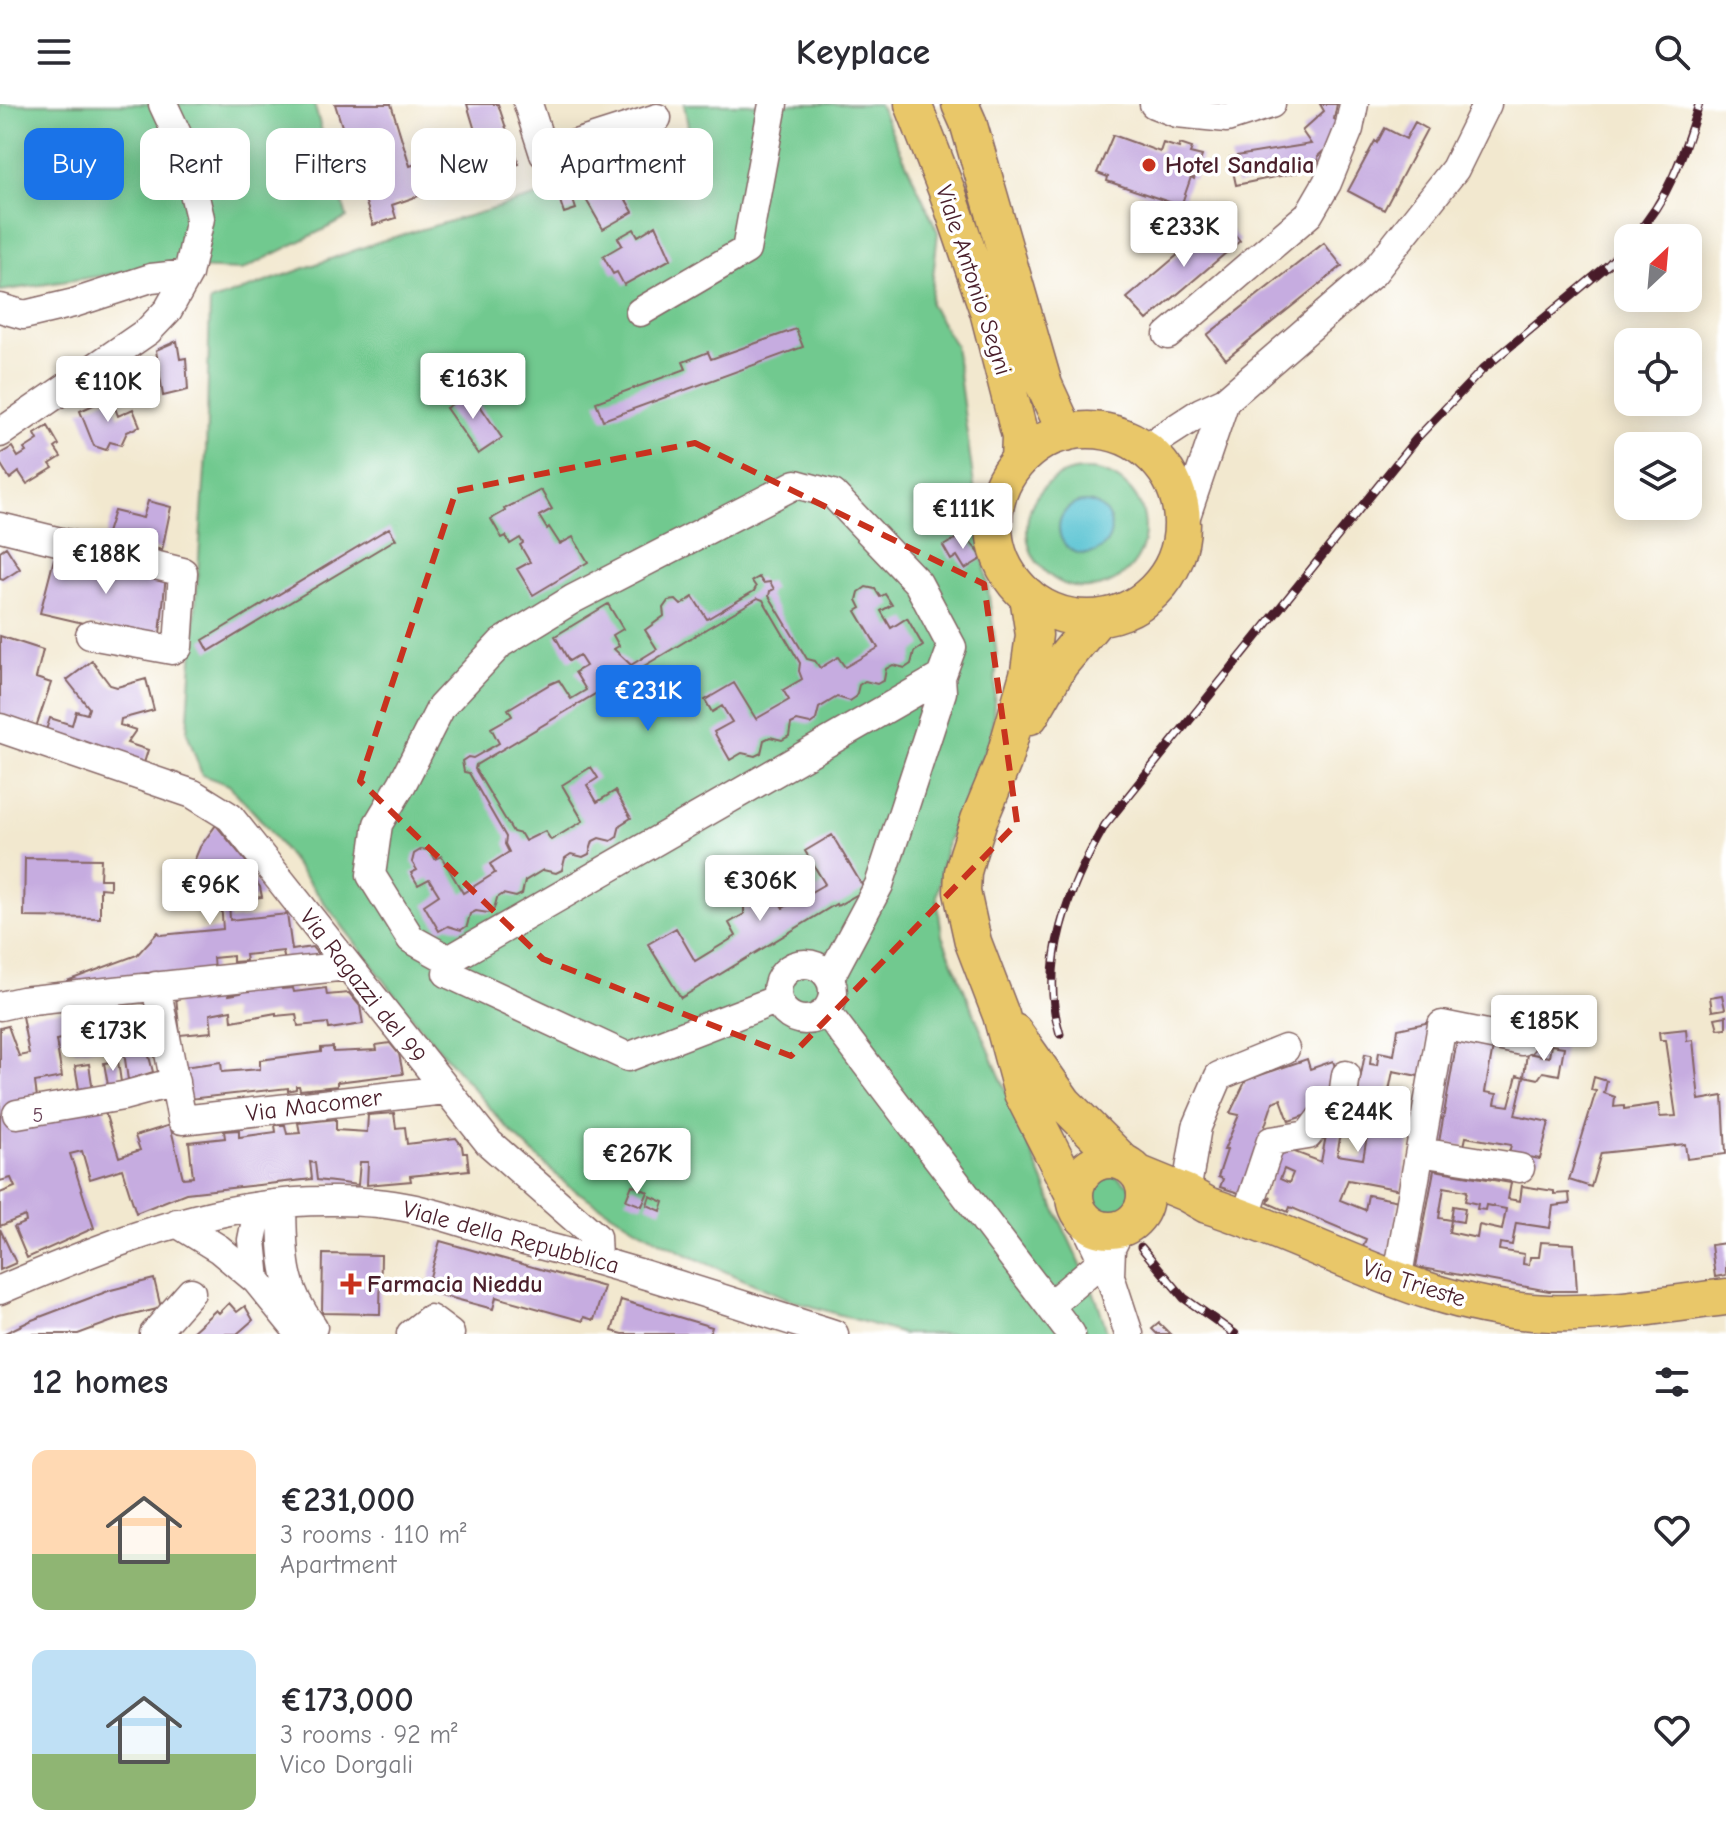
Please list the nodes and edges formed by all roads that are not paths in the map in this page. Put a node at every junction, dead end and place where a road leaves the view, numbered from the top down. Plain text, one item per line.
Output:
1 (163, 104) edge
2 (528, 104) edge
3 (773, 104) edge
4 (913, 104) edge
5 (960, 104) edge
6 (1154, 104) edge
7 (1271, 104) edge
8 (1354, 104) edge
9 (1487, 104) edge
10 (657, 118) dead end
11 (188, 274) junction
12 (0, 308) edge
13 (640, 312) dead end
14 (1168, 335) dead end
15 (1225, 401) junction
16 (0, 433) edge
17 (1066, 433) junction
18 (1144, 449) junction
19 (1019, 460) junction
20 (1183, 525) junction
21 (0, 527) edge
22 (1028, 596) junction
23 (1098, 618) junction
24 (90, 635) dead end
25 (941, 677) junction
26 (0, 728) edge
27 (1003, 762) junction
28 (449, 960) junction
29 (347, 966) junction
30 (830, 977) junction
31 (156, 986) junction
32 (778, 999) junction
33 (0, 1006) edge
34 (826, 1011) junction
35 (1001, 1015) junction
36 (1522, 1041) dead end
37 (1285, 1049) dead end
38 (1346, 1075) dead end
39 (175, 1082) junction
40 (445, 1090) junction
41 (17, 1114) dead end
42 (1420, 1152) junction
43 (1130, 1168) junction
44 (1520, 1168) dead end
45 (1197, 1199) junction
46 (270, 1205) junction
47 (1078, 1206) junction
48 (1245, 1219) junction
49 (177, 1223) junction
50 (1127, 1224) junction
51 (597, 1258) junction
52 (1106, 1268) junction
53 (256, 1280) junction
54 (1397, 1281) junction
55 (0, 1290) edge
56 (191, 1292) dead end
57 (1726, 1297) edge
58 (1050, 1305) junction
59 (1130, 1330) edge
60 (154, 1334) edge
61 (300, 1334) edge
62 (318, 1334) edge
63 (411, 1334) edge
64 (450, 1334) edge
65 (834, 1334) edge
66 (1071, 1334) edge

1 - 11 street
2 - 10 street
3 - 13 street
4 - 19 main road, Viale Antonio Segni
5 - 17 main road, Viale Antonio Segni
6 - 7 street
8 - 14 street
9 - 15 street
11 - 12 street
11 - 16 street
15 - 18 street
15 - 20 street
17 - 18 main road
17 - 19 main road
18 - 20 main road
19 - 22 main road
20 - 23 main road
21 - 24 street
22 - 23 main road
22 - 27 main road
23 - 27 main road
25 - 28 street
25 - 28 street
25 - 30 street
26 - 29 street, Via Ragazzi del 99
27 - 35 main road
28 - 32 street
29 - 31 street
29 - 40 street, Via Ragazzi del 99
30 - 32 street
30 - 34 street
31 - 33 street
31 - 39 street
32 - 34 street
34 - 58 street
35 - 43 main road
35 - 47 main road
36 - 42 street
37 - 45 street
38 - 48 street
39 - 40 street, Via Macomer
39 - 41 street
40 - 51 street, Via Ragazzi del 99
42 - 44 street
42 - 54 street
43 - 45 main road, Via Trieste
43 - 47 main road
43 - 50 main road
45 - 48 main road, Via Trieste
45 - 50 main road, Via Trieste
46 - 49 street, Viale della Repubblica
46 - 51 street, Viale della Repubblica
46 - 53 street
46 - 62 street
47 - 50 main road
47 - 52 street
48 - 54 main road, Via Trieste
49 - 53 street
49 - 55 street, Viale della Repubblica
50 - 52 street
51 - 65 street, Viale della Repubblica
52 - 58 street
52 - 59 street
53 - 61 street
54 - 57 main road, Via Trieste
56 - 60 street
58 - 66 street
63 - 64 street

